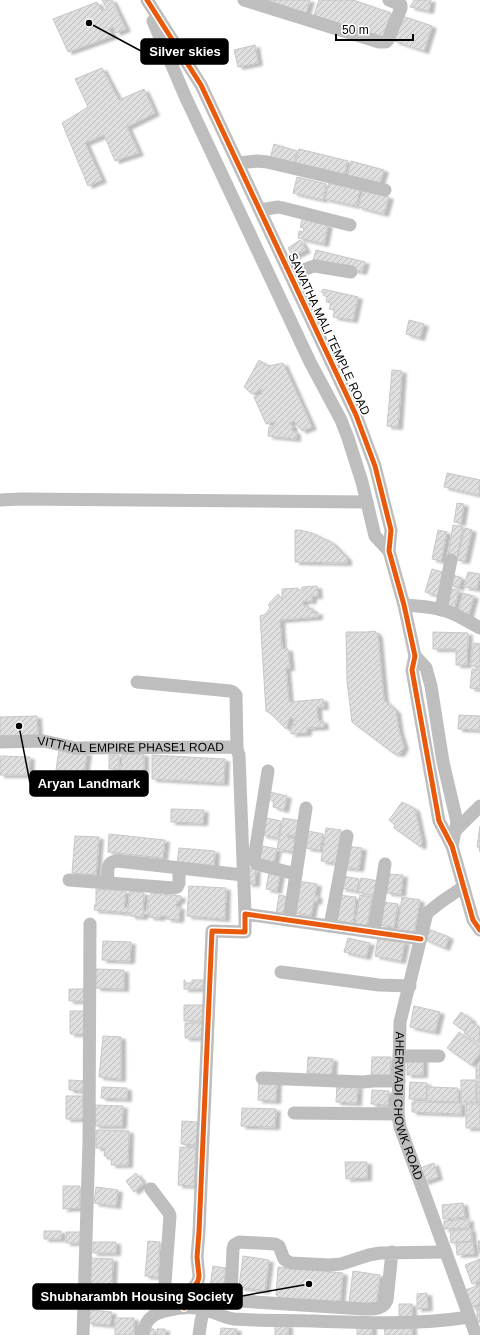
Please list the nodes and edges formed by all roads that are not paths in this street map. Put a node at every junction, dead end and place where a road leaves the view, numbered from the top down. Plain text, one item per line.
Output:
1 (144, 0) edge
2 (147, 0) edge
3 (244, 0) edge
4 (389, 0) edge
5 (238, 163) junction
6 (385, 190) dead end
7 (260, 210) junction
8 (350, 225) dead end
9 (351, 272) dead end
10 (291, 275) junction
11 (0, 500) edge
12 (367, 502) junction
13 (389, 551) junction
14 (451, 560) dead end
15 (404, 605) junction
16 (441, 610) junction
17 (480, 628) edge
18 (415, 656) junction
19 (137, 682) dead end
20 (0, 742) edge
21 (237, 750) junction
22 (268, 772) dead end
23 (480, 806) edge
24 (306, 808) dead end
25 (455, 831) junction
26 (346, 836) dead end
27 (452, 846) junction
28 (386, 864) dead end
29 (179, 868) junction
30 (296, 874) junction
31 (243, 875) junction
32 (69, 880) dead end
33 (108, 882) junction
34 (463, 887) junction
35 (245, 914) junction
36 (289, 920) junction
37 (90, 924) dead end
38 (330, 926) junction
39 (480, 930) edge
40 (374, 932) junction
41 (421, 939) junction
42 (280, 972) dead end
43 (410, 986) junction
44 (399, 1056) junction
45 (439, 1056) dead end
46 (262, 1078) dead end
47 (399, 1081) junction
48 (294, 1113) dead end
49 (398, 1114) junction
50 (151, 1189) dead end
51 (392, 1252) junction
52 (446, 1252) junction
53 (184, 1308) junction
54 (204, 1309) junction
55 (169, 1310) junction
56 (469, 1317) junction
57 (83, 1335) edge
58 (143, 1335) edge
59 (199, 1335) edge
60 (476, 1335) edge

1 - 12 street, SAWATHA MALI TEMPLE ROAD
2 - 5 street, SAWATHA MALI TEMPLE ROAD
3 - 4 street
5 - 6 street
5 - 7 street, SAWATHA MALI TEMPLE ROAD
7 - 8 street
7 - 10 street, SAWATHA MALI TEMPLE ROAD
9 - 10 street
10 - 13 street, SAWATHA MALI TEMPLE ROAD
11 - 12 street
12 - 13 street, SAWATHA MALI TEMPLE ROAD
13 - 15 street, SAWATHA MALI TEMPLE ROAD
14 - 16 street
15 - 16 street
15 - 18 street, SAWATHA MALI TEMPLE ROAD
16 - 17 street
18 - 25 street, SAWATHA MALI TEMPLE ROAD
18 - 27 street, SAWATHA MALI TEMPLE ROAD
19 - 21 street
20 - 21 street, VITTHAL EMPIRE PHASE1 ROAD
21 - 31 street
22 - 30 street
23 - 25 street
24 - 30 street
25 - 27 street, SAWATHA MALI TEMPLE ROAD
26 - 38 street
27 - 34 street, SAWATHA MALI TEMPLE ROAD
28 - 40 street
29 - 31 street
29 - 33 street
29 - 33 street
30 - 36 street
31 - 35 street
32 - 33 street
34 - 39 street, SAWATHA MALI TEMPLE ROAD
34 - 41 street, AHERWADI CHOWK ROAD
35 - 36 street
35 - 53 street
36 - 38 street
37 - 57 street
38 - 40 street
40 - 41 street
41 - 43 street, AHERWADI CHOWK ROAD
42 - 43 street
43 - 44 street, AHERWADI CHOWK ROAD
44 - 45 street
44 - 47 street, AHERWADI CHOWK ROAD
46 - 47 street
47 - 49 street, AHERWADI CHOWK ROAD
48 - 49 street
49 - 52 street, AHERWADI CHOWK ROAD
50 - 55 street
51 - 51 street
51 - 52 street
52 - 56 street, AHERWADI CHOWK ROAD
53 - 54 street
53 - 55 street
54 - 56 street
54 - 59 street
55 - 58 street
56 - 60 street, AHERWADI CHOWK ROAD

